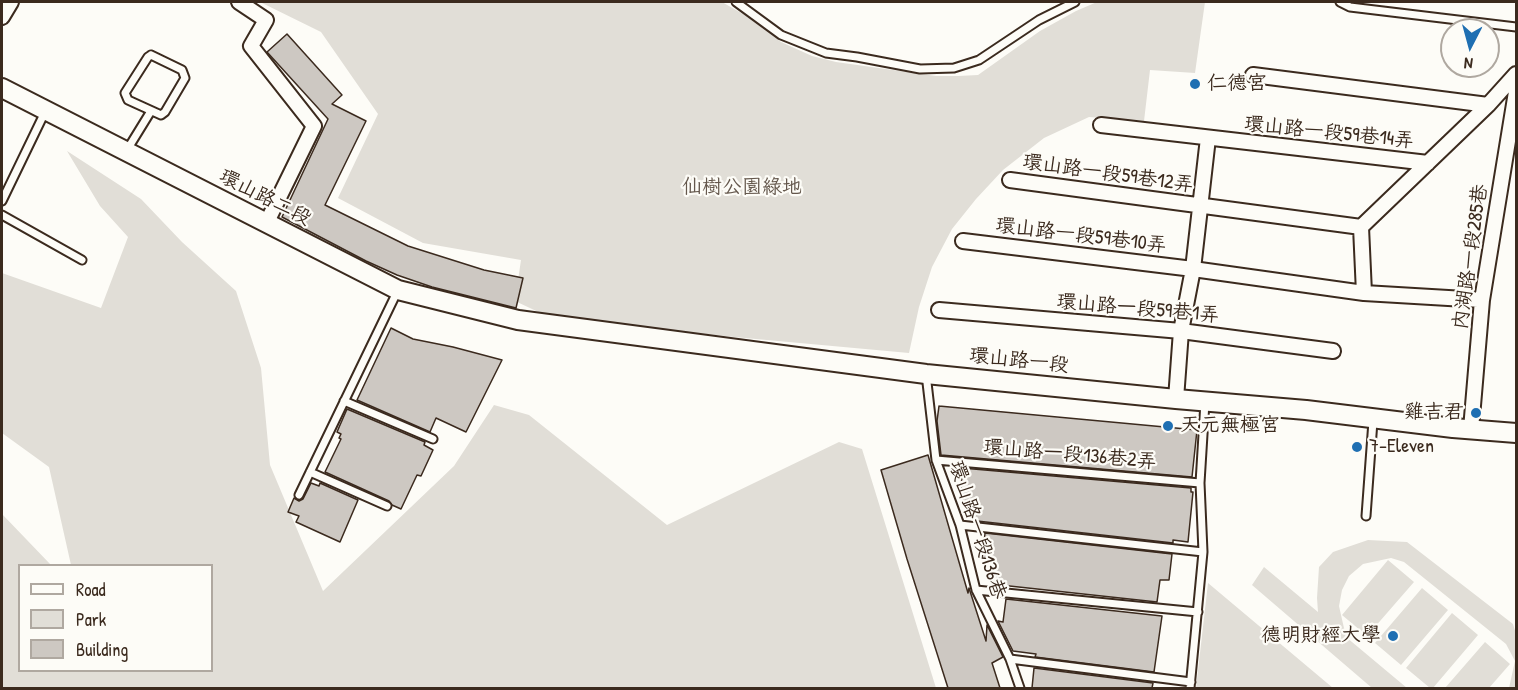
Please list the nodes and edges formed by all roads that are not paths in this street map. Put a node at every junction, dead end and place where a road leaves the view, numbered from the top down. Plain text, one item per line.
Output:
1 (11, 2) edge
2 (239, 2) edge
3 (736, 2) edge
4 (1075, 2) edge
5 (1340, 2) edge
6 (2, 17) edge
7 (1516, 27) edge
8 (1516, 74) edge
9 (1253, 75) dead end
10 (2, 88) edge
11 (1516, 92) edge
12 (1488, 105) junction
13 (151, 111) junction
14 (45, 112) junction
15 (1101, 125) dead end
16 (1208, 138) junction
17 (126, 153) junction
18 (1428, 163) junction
19 (1010, 180) dead end
20 (2, 201) edge
21 (1201, 207) junction
22 (2, 215) edge
23 (266, 224) junction
24 (1361, 227) junction
25 (963, 241) dead end
26 (82, 260) dead end
27 (1193, 269) junction
28 (398, 290) junction
29 (1364, 293) junction
30 (1482, 300) junction
31 (939, 310) dead end
32 (518, 320) joint
33 (1181, 331) junction
34 (1333, 351) dead end
35 (926, 374) junction
36 (1176, 399) junction
37 (344, 401) junction
38 (1205, 402) junction
39 (1374, 418) junction
40 (1471, 429) junction
41 (1516, 433) edge
42 (433, 439) dead end
43 (936, 460) junction
44 (310, 472) junction
45 (1200, 483) junction
46 (299, 495) dead end
47 (387, 506) dead end
48 (1366, 516) dead end
49 (960, 525) junction
50 (1203, 552) junction
51 (976, 590) junction
52 (1198, 612) junction
53 (1010, 659) junction
54 (1190, 685) edge
55 (1020, 688) edge

1 - 6 street
2 - 23 street
3 - 4 lane
5 - 7 lane
8 - 12 street, 環山路一段59巷14弄
9 - 12 street
10 - 14 street, 環山路二段
11 - 30 street, 內湖路一段285巷
12 - 18 street, 環山路一段59巷14弄
13 - 13 lane
13 - 17 lane
14 - 17 street, 環山路二段
14 - 20 lane
15 - 16 street, 環山路一段59巷14弄
16 - 18 street, 環山路一段59巷14弄
16 - 21 street
17 - 23 street, 環山路二段
18 - 24 street
19 - 21 street, 環山路一段59巷12弄
21 - 24 street, 環山路一段59巷12弄
21 - 27 street
22 - 26 lane
23 - 28 street, 環山路二段
24 - 29 street
25 - 27 street, 環山路一段59巷10弄
27 - 29 street, 環山路一段59巷10弄
27 - 33 street
28 - 32 street, 環山路二段
28 - 37 lane
29 - 30 street, 環山路一段59巷10弄
30 - 40 street, 內湖路一段285巷
31 - 33 street, 環山路一段59巷1弄
32 - 35 street, 環山路一段
33 - 34 street, 環山路一段59巷1弄
33 - 36 street
35 - 36 street, 環山路一段
35 - 43 lane, 環山路一段136巷
36 - 38 street, 環山路一段
37 - 42 lane
37 - 44 lane
38 - 39 street, 環山路一段
38 - 45 lane
39 - 40 street, 環山路一段
39 - 48 lane
40 - 41 street, 環山路一段
43 - 45 lane, 環山路一段136巷2弄
43 - 49 lane, 環山路一段136巷
44 - 46 lane
44 - 47 lane
45 - 50 lane
49 - 50 lane
49 - 51 lane, 環山路一段136巷
50 - 52 lane
51 - 52 lane
51 - 53 lane, 環山路一段136巷
52 - 54 lane
53 - 54 lane
53 - 55 lane, 環山路一段136巷

